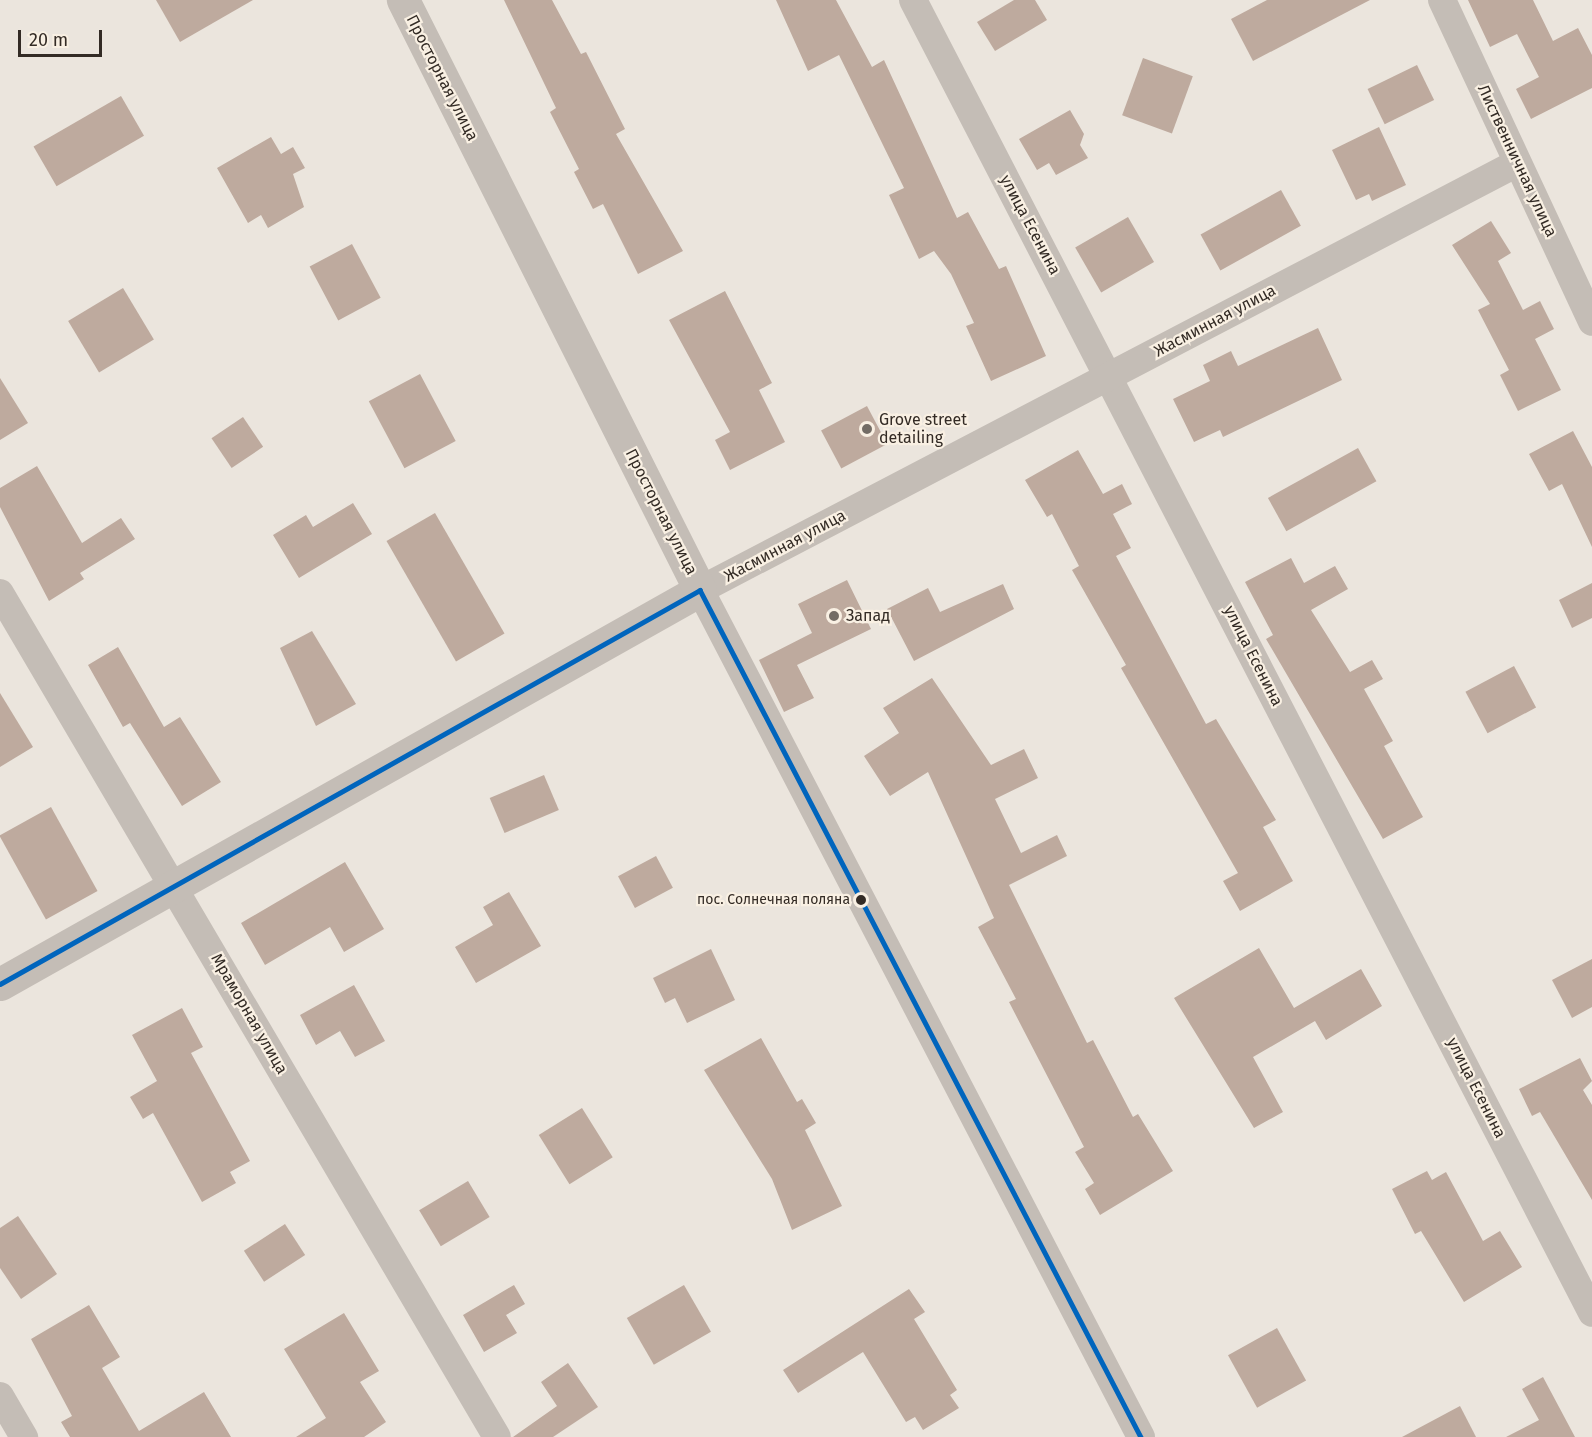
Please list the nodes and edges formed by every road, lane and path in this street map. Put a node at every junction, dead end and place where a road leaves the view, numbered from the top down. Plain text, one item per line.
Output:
1 (403, 0) edge
2 (913, 0) edge
3 (1442, 0) edge
4 (1517, 163) junction
5 (1592, 322) edge
6 (1109, 377) junction
7 (700, 590) junction
8 (0, 593) edge
9 (174, 885) junction
10 (0, 984) edge
11 (1592, 1313) edge
12 (0, 1395) edge
13 (24, 1437) edge
14 (497, 1437) edge
15 (1141, 1437) edge

1 - 7 street, Просторная улица
2 - 6 street, улица Есенина
3 - 4 street, Лиственничная улица
4 - 5 street, Лиственничная улица
4 - 6 street, Жасминная улица
6 - 7 street, Жасминная улица
6 - 11 street, улица Есенина
7 - 9 street, Жасминная улица
7 - 15 street, Просторная улица
8 - 9 street, Мраморная улица
9 - 10 street, Жасминная улица
9 - 14 street, Мраморная улица
12 - 13 street

